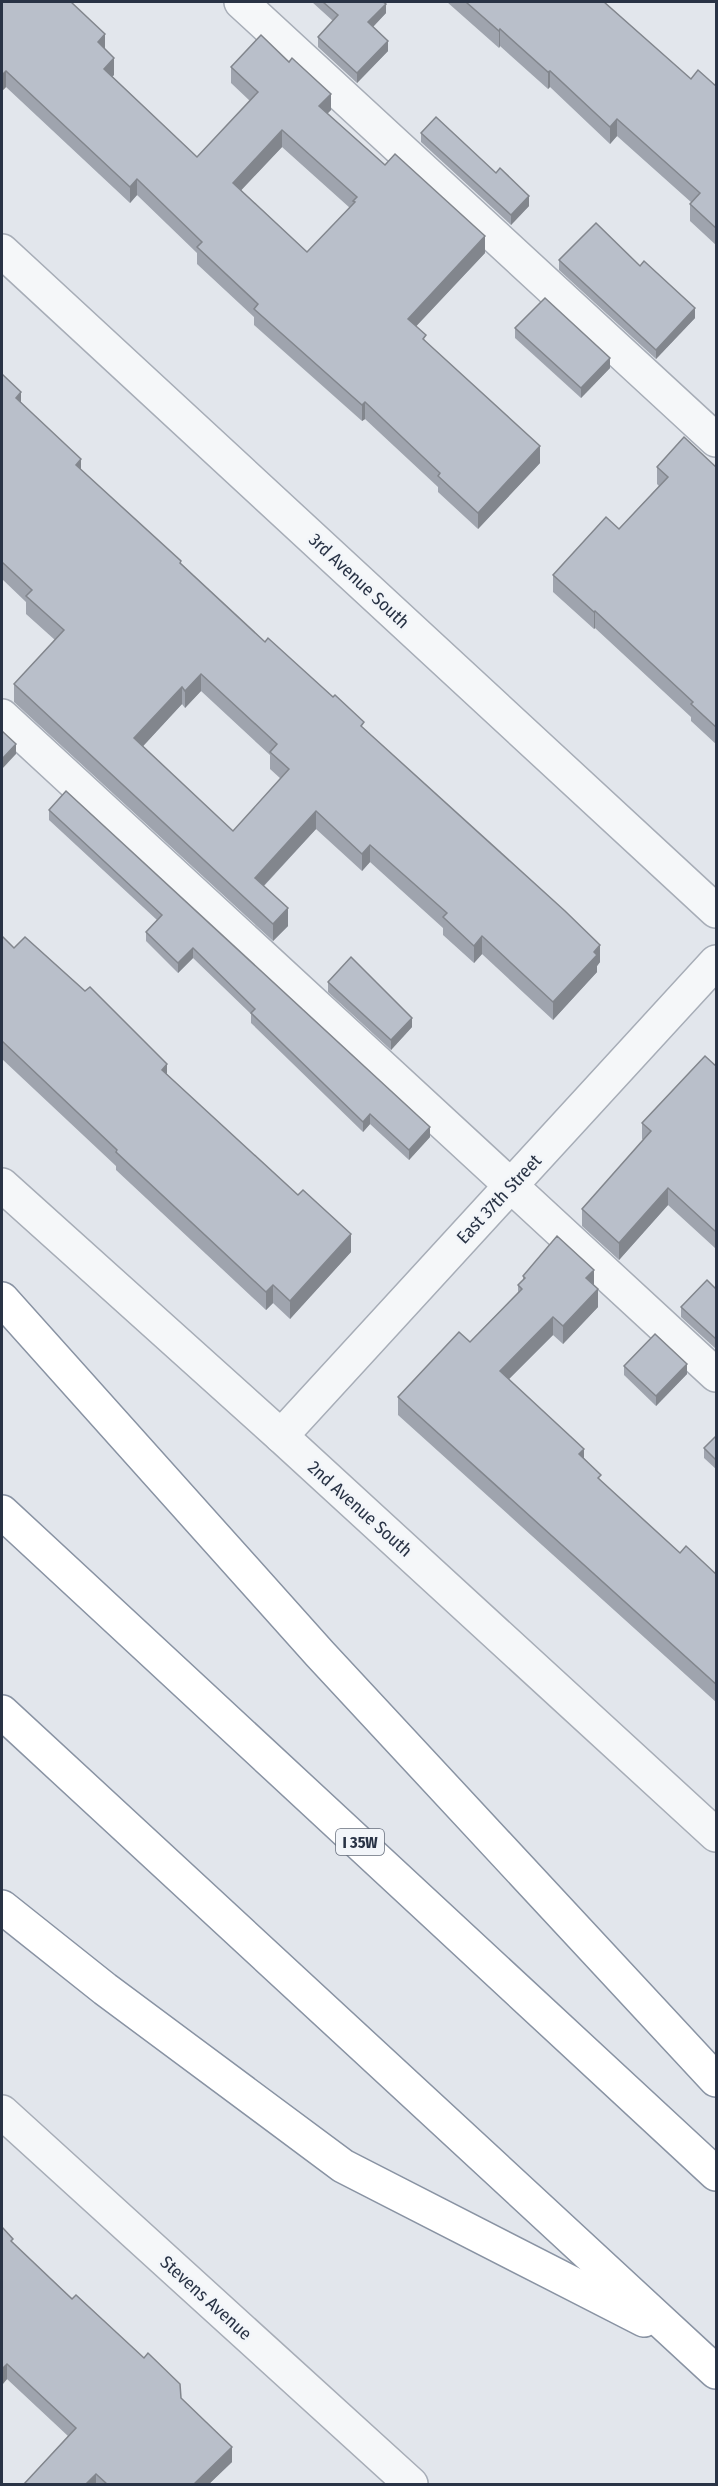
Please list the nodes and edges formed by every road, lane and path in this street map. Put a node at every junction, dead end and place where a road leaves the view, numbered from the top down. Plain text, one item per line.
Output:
1 (241, 2) edge
2 (2, 251) edge
3 (717, 440) edge
4 (2, 716) edge
5 (717, 911) edge
6 (717, 917) edge
7 (717, 952) edge
8 (717, 962) edge
9 (2, 1185) edge
10 (512, 1186) junction
11 (2, 1299) edge
12 (717, 1375) edge
13 (280, 1436) junction
14 (2, 1512) edge
15 (2, 1712) edge
16 (717, 1835) edge
17 (2, 1907) edge
18 (717, 2080) edge
19 (2, 2112) edge
20 (717, 2174) edge
21 (681, 2339) junction
22 (717, 2372) edge
23 (411, 2484) edge

1 - 3 street
2 - 5 street, 3rd Avenue South
4 - 10 street
6 - 7 street
8 - 10 street, East 37th Street
9 - 13 street, 2nd Avenue South
10 - 12 street
10 - 13 street, East 37th Street
11 - 18 highway
13 - 16 street, 2nd Avenue South
14 - 20 highway, I 35W
15 - 21 highway
17 - 21 highway
19 - 23 street, Stevens Avenue
21 - 22 highway

